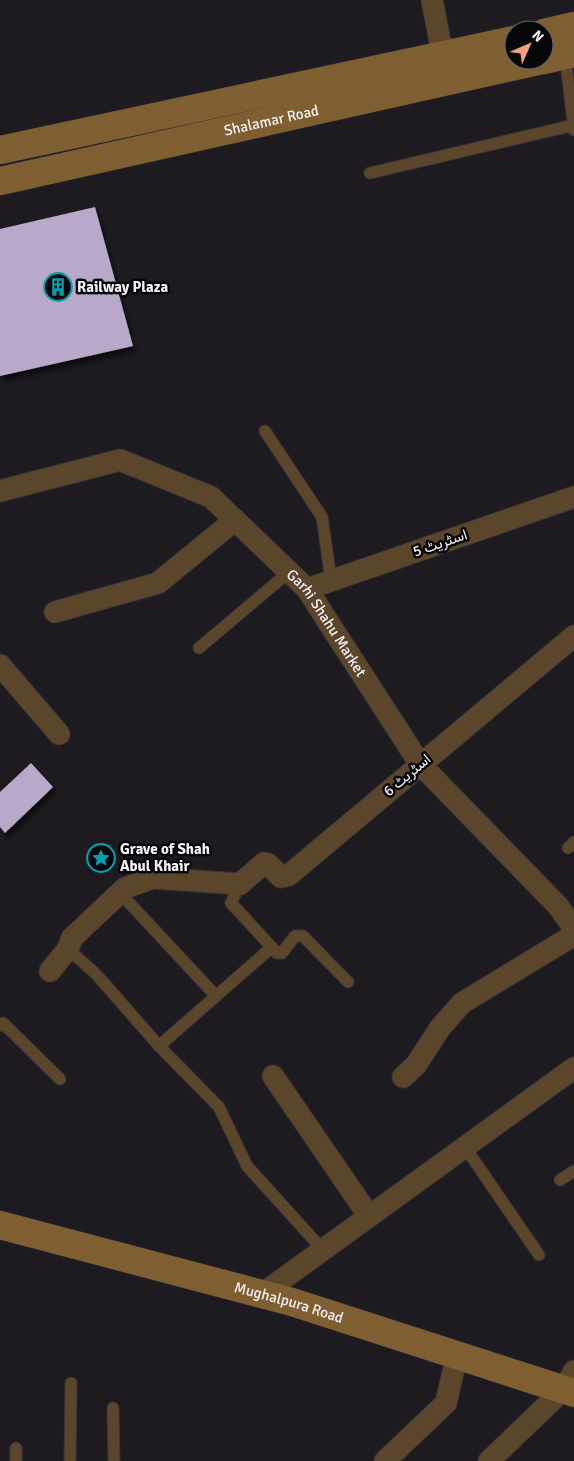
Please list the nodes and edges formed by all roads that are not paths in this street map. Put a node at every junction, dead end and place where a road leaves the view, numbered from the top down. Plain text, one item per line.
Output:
1 (432, 0) edge
2 (574, 26) edge
3 (554, 31) edge
4 (504, 42) edge
5 (443, 57) junction
6 (556, 57) edge
7 (573, 127) edge
8 (4, 146) edge
9 (370, 172) dead end
10 (0, 181) edge
11 (265, 430) dead end
12 (0, 492) edge
13 (574, 497) edge
14 (235, 520) junction
15 (289, 572) junction
16 (331, 580) junction
17 (307, 589) junction
18 (55, 612) dead end
19 (574, 636) edge
20 (199, 648) dead end
21 (0, 665) edge
22 (59, 734) dead end
23 (420, 764) junction
24 (240, 884) junction
25 (120, 894) junction
26 (574, 928) edge
27 (574, 935) edge
28 (272, 947) junction
29 (68, 949) junction
30 (50, 971) dead end
31 (348, 982) dead end
32 (216, 996) junction
33 (0, 1026) edge
34 (159, 1046) junction
35 (574, 1068) edge
36 (273, 1076) dead end
37 (403, 1077) dead end
38 (60, 1080) dead end
39 (464, 1147) junction
40 (574, 1171) edge
41 (560, 1180) dead end
42 (369, 1216) junction
43 (0, 1225) edge
44 (323, 1250) junction
45 (539, 1255) dead end
46 (262, 1294) junction
47 (457, 1355) junction
48 (71, 1383) dead end
49 (571, 1384) edge
50 (113, 1408) dead end
51 (16, 1448) dead end
52 (491, 1460) edge
53 (16, 1461) edge
54 (70, 1461) edge
55 (114, 1461) edge
56 (385, 1461) edge

1 - 5 street
2 - 3 main road
4 - 5 main road, Shalamar Road
5 - 8 main road, Shalamar Road
6 - 7 lane
6 - 10 main road, Shalamar Road
7 - 9 lane
11 - 16 lane
12 - 14 street, Garhi Shahu Market
13 - 16 street, اسٹریٹ 5
14 - 15 street, Garhi Shahu Market
14 - 18 street
15 - 17 street, Garhi Shahu Market
15 - 20 lane
16 - 17 street, اسٹریٹ 5
17 - 23 street, Garhi Shahu Market
19 - 23 street, اسٹریٹ 6
21 - 22 street
23 - 24 street, اسٹریٹ 6
23 - 26 street, Garhi Shahu Market
24 - 25 street
24 - 28 lane
25 - 29 street
25 - 32 lane
27 - 37 street
28 - 31 lane
28 - 32 lane
29 - 30 street
29 - 34 lane
32 - 34 lane
33 - 38 lane
34 - 44 lane
35 - 39 street
36 - 42 street
39 - 42 street
39 - 45 lane
40 - 41 lane
42 - 44 street
43 - 46 main road, Mughalpura Road
44 - 46 street
46 - 47 main road, Mughalpura Road
47 - 49 main road, Mughalpura Road
47 - 56 street
48 - 54 lane
49 - 52 street
50 - 55 lane
51 - 53 lane

